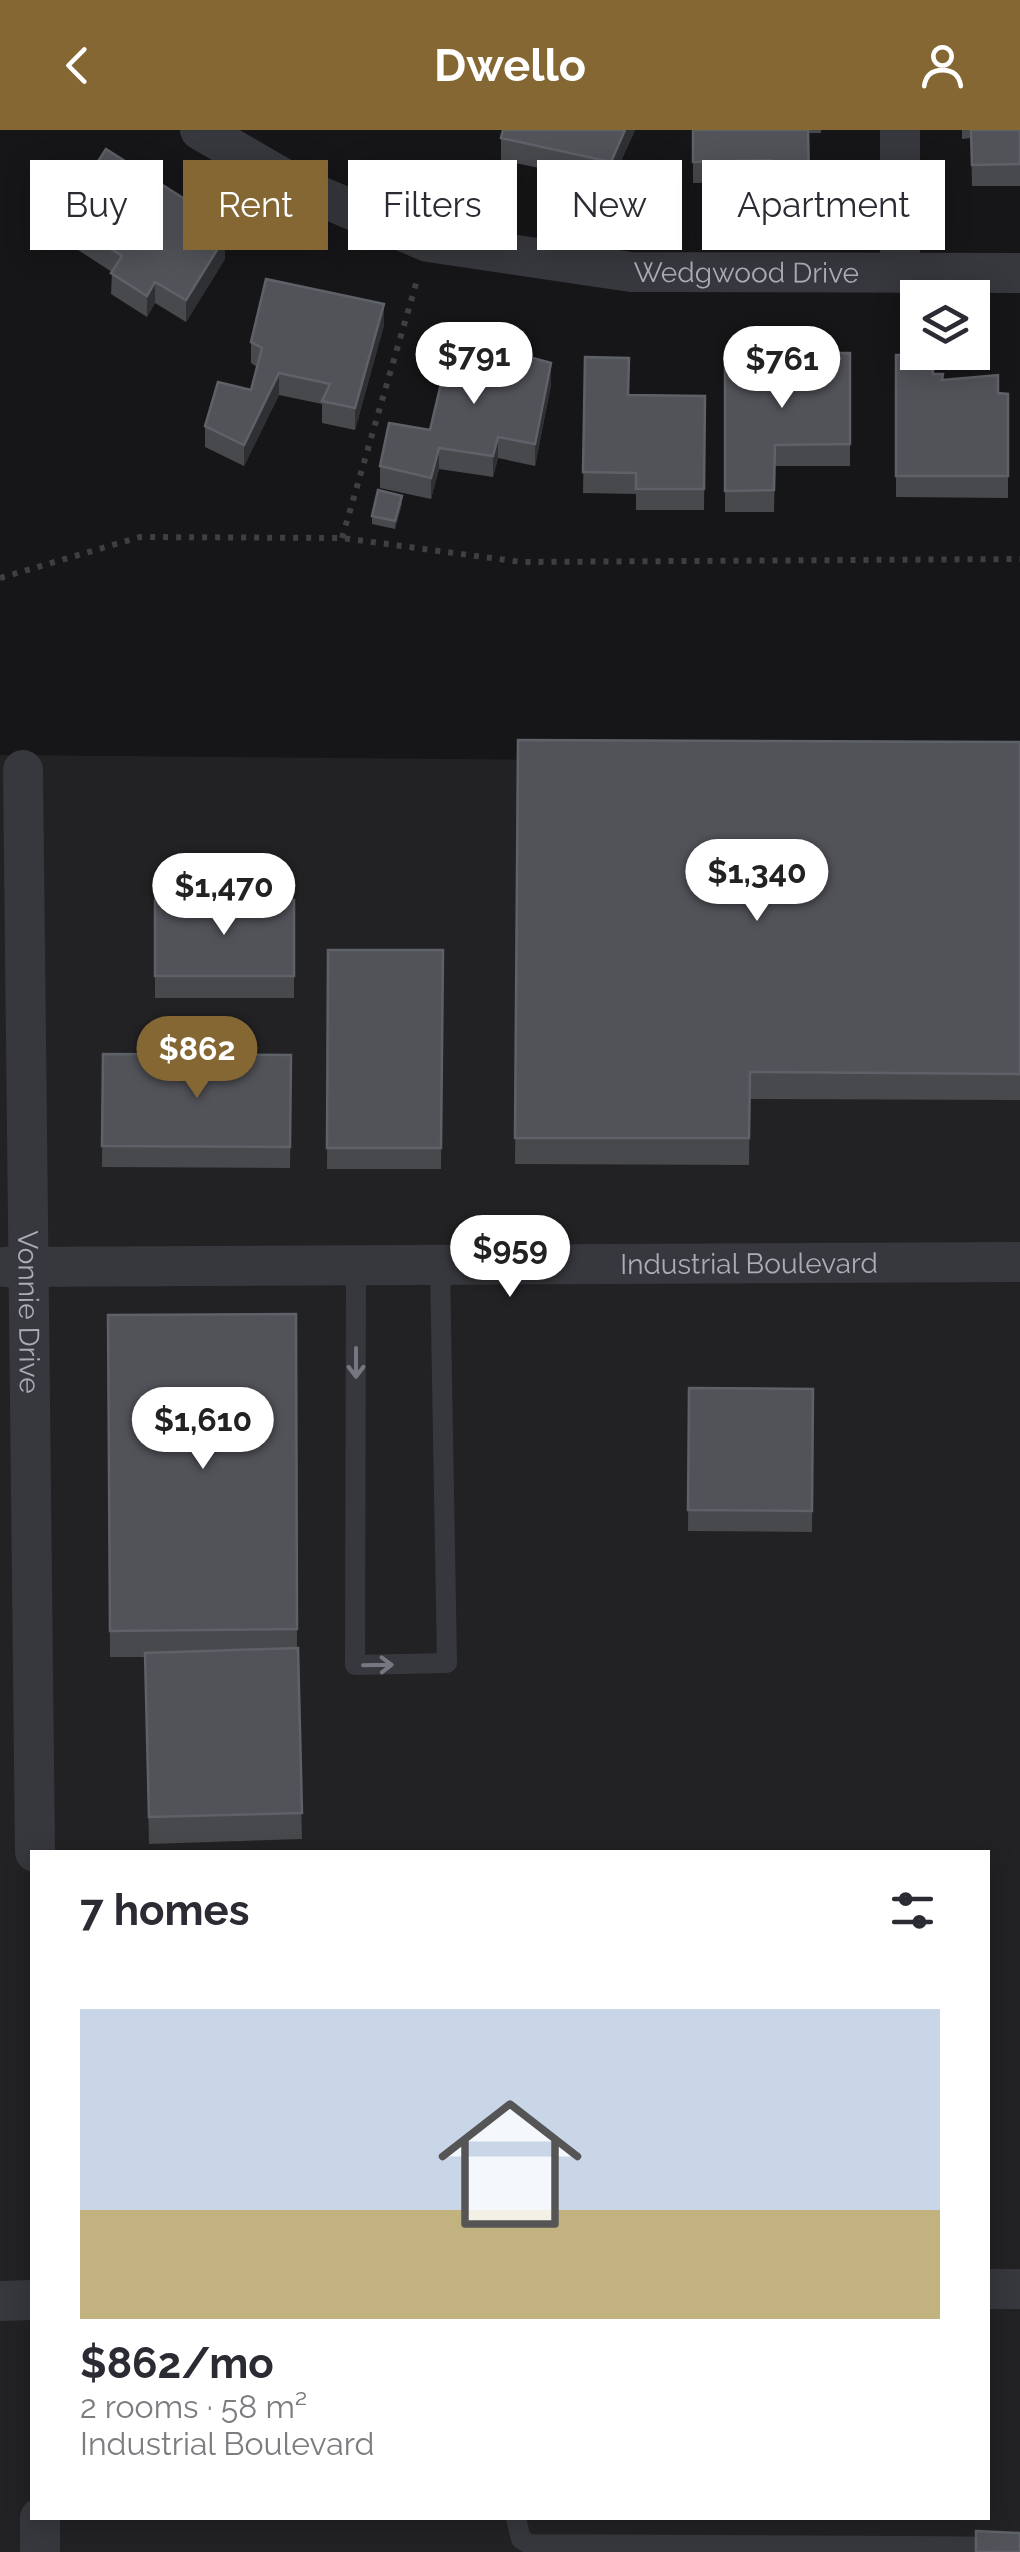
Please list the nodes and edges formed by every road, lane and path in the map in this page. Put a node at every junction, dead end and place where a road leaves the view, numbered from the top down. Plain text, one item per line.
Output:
1 (200, 130) edge
2 (900, 130) edge
3 (348, 208) edge
4 (426, 250) edge
5 (482, 250) edge
6 (900, 273) junction
7 (1020, 274) edge
8 (342, 538) junction
9 (1020, 559) edge
10 (0, 578) edge
11 (23, 770) dead end
12 (1020, 1262) edge
13 (440, 1265) junction
14 (14, 1266) edge
15 (356, 1266) junction
16 (35, 1850) edge
17 (1020, 2289) edge
18 (990, 2290) edge
19 (0, 2300) edge
20 (30, 2300) edge
21 (40, 2520) edge
22 (516, 2520) edge
23 (1020, 2547) edge
24 (911, 2549) edge
25 (40, 2552) edge

1 - 3 street, Wedgwood Drive
2 - 6 street
4 - 8 path
5 - 6 street, Wedgwood Drive
6 - 7 street, Wedgwood Drive
8 - 9 path
8 - 10 path
11 - 14 street, Vonnie Drive
12 - 13 street, Industrial Boulevard
13 - 15 street, Industrial Boulevard
15 -> 13 lane
14 - 15 street, Industrial Boulevard
14 - 16 street, Vonnie Drive
17 - 18 street
19 - 20 street
21 - 25 street
22 - 24 lane
23 - 24 lane

